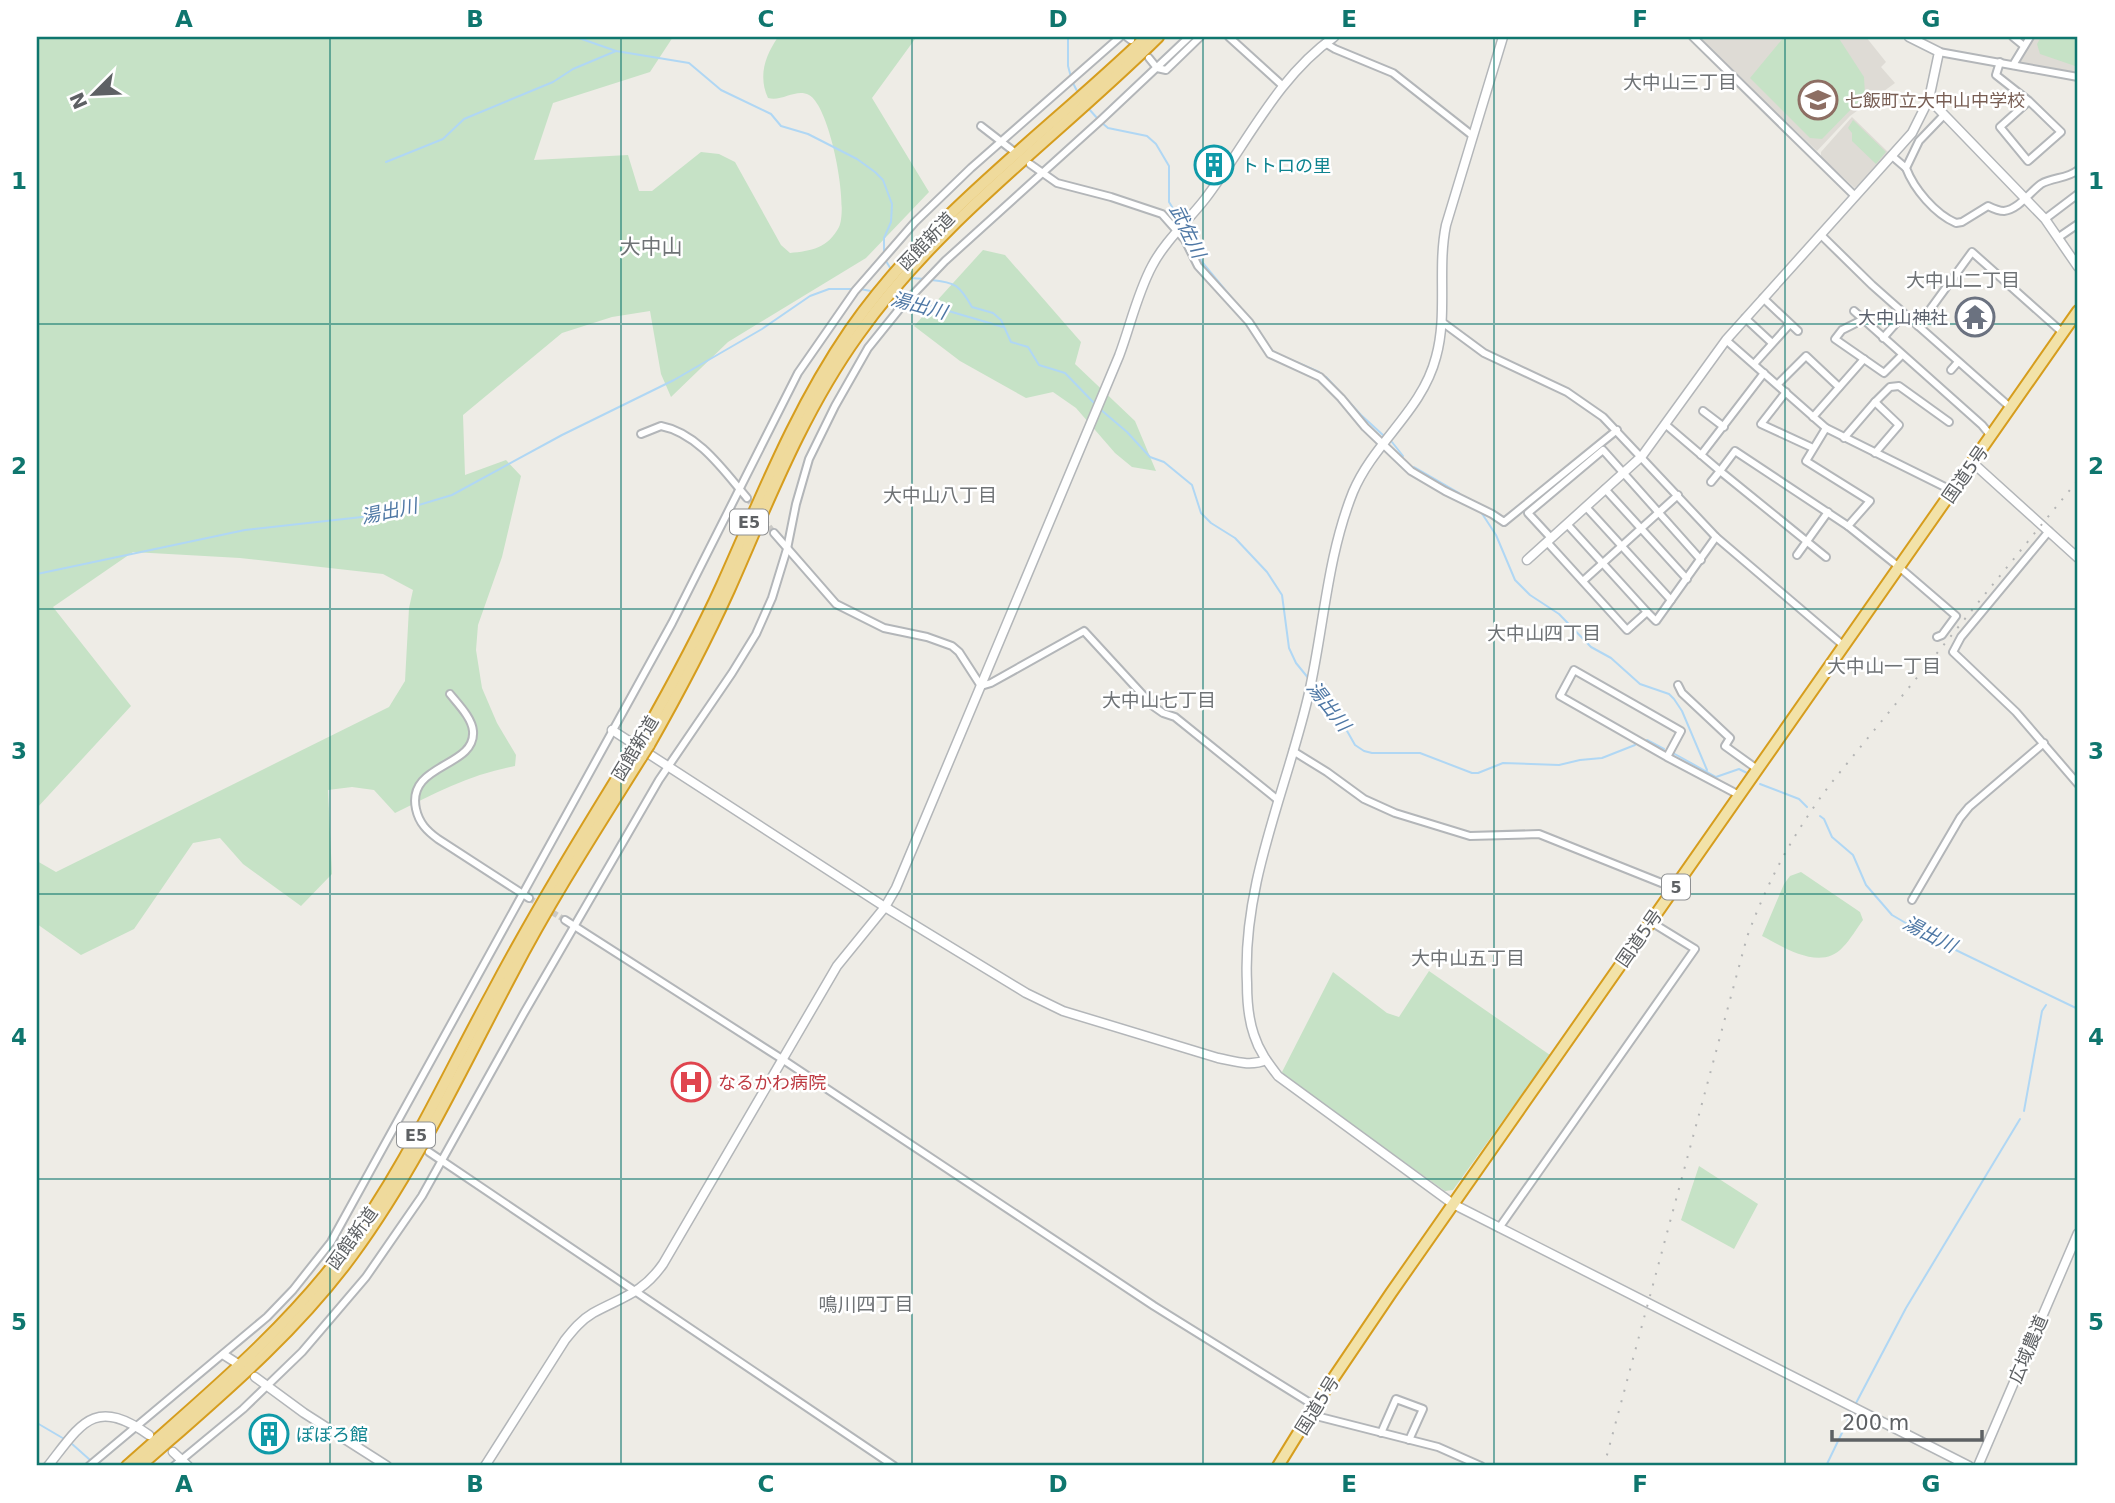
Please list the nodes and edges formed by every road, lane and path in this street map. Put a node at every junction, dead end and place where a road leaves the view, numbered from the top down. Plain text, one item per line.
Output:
1 (1120, 37) edge
2 (1146, 37) edge
3 (1158, 37) edge
4 (1189, 37) edge
5 (1199, 37) edge
6 (1228, 37) edge
7 (1334, 37) edge
8 (1503, 37) edge
9 (1693, 37) edge
10 (1909, 37) edge
11 (1930, 37) edge
12 (2013, 37) edge
13 (2031, 37) edge
14 (1325, 43) junction
15 (1923, 44) junction
16 (2024, 46) junction
17 (1939, 52) junction
18 (1149, 58) dead end
19 (2000, 62) junction
20 (2012, 65) junction
21 (1157, 68) junction
22 (2078, 77) edge
23 (1283, 86) junction
24 (1088, 95) junction
25 (1929, 99) junction
26 (2029, 101) junction
27 (1944, 115) junction
28 (981, 126) dead end
29 (1473, 136) junction
30 (1001, 142) junction
31 (1012, 150) dead end
32 (1892, 156) junction
33 (1030, 164) dead end
34 (1906, 168) junction
35 (2078, 170) edge
36 (1042, 173) junction
37 (2078, 194) edge
38 (1856, 196) junction
39 (2025, 199) junction
40 (2045, 219) junction
41 (2078, 224) edge
42 (1182, 227) junction
43 (1821, 235) junction
44 (2059, 237) junction
45 (2078, 267) edge
46 (1763, 298) junction
47 (1854, 311) dead end
48 (2078, 311) edge
49 (1904, 314) junction
50 (1745, 318) junction
51 (1862, 320) junction
52 (1442, 322) junction
53 (1790, 324) junction
54 (1918, 326) junction
55 (1798, 331) dead end
56 (2063, 333) junction
57 (1883, 338) junction
58 (1726, 340) junction
59 (1772, 344) junction
60 (1902, 355) junction
61 (1864, 359) junction
62 (1958, 362) junction
63 (1754, 363) junction
64 (1951, 370) dead end
65 (1764, 373) junction
66 (1778, 384) junction
67 (1839, 387) junction
68 (1786, 392) junction
69 (1875, 402) junction
70 (2011, 408) junction
71 (1703, 411) dead end
72 (1813, 416) junction
73 (1949, 422) dead end
74 (1665, 424) junction
75 (1724, 426) junction
76 (1826, 428) junction
77 (1617, 430) junction
78 (641, 434) dead end
79 (1991, 436) junction
80 (1844, 438) junction
81 (1383, 444) junction
82 (1813, 448) junction
83 (1875, 453) junction
84 (1702, 455) junction
85 (1642, 456) junction
86 (1973, 463) junction
87 (1720, 471) junction
88 (1623, 473) junction
89 (1711, 482) dead end
90 (739, 489) junction
91 (1605, 489) junction
92 (1953, 491) junction
93 (1678, 495) junction
94 (747, 498) tunnel mouth
95 (1586, 507) junction
96 (1828, 512) junction
97 (1659, 513) junction
98 (1567, 524) junction
99 (1848, 526) junction
100 (1641, 528) junction
101 (2049, 531) junction
102 (774, 533) tunnel mouth
103 (1716, 537) junction
104 (1549, 540) junction
105 (1806, 542) junction
106 (1622, 546) junction
107 (788, 549) junction
108 (1797, 555) dead end
109 (1826, 558) dead end
110 (2078, 558) edge
111 (1701, 560) junction
112 (1527, 561) dead end
113 (1603, 563) junction
114 (1899, 567) junction
115 (1687, 579) junction
116 (1583, 582) junction
117 (1671, 600) junction
118 (1647, 612) junction
119 (1937, 637) dead end
120 (1844, 646) junction
121 (1678, 685) dead end
122 (981, 686) junction
123 (450, 694) dead end
124 (612, 730) junction
125 (2045, 743) junction
126 (1293, 751) junction
127 (638, 753) junction
128 (1667, 757) junction
129 (668, 766) junction
130 (1758, 769) junction
131 (2078, 784) edge
132 (1739, 795) junction
133 (1278, 800) junction
134 (1674, 888) junction
135 (526, 896) junction
136 (1912, 900) dead end
137 (885, 907) junction
138 (565, 920) tunnel mouth
139 (1651, 922) junction
140 (574, 926) junction
141 (782, 1059) junction
142 (1265, 1060) junction
143 (429, 1152) tunnel mouth
144 (442, 1161) junction
145 (1453, 1204) junction
146 (1499, 1228) junction
147 (2078, 1233) edge
148 (637, 1291) junction
149 (224, 1355) junction
150 (234, 1362) dead end
151 (256, 1377) dead end
152 (269, 1385) junction
153 (210, 1405) junction
154 (1313, 1409) junction
155 (177, 1423) junction
156 (136, 1427) junction
157 (1381, 1433) junction
158 (149, 1435) dead end
159 (1409, 1440) junction
160 (173, 1452) dead end
161 (185, 1463) edge
162 (48, 1466) edge
163 (89, 1466) edge
164 (118, 1466) edge
165 (127, 1466) edge
166 (140, 1466) edge
167 (148, 1466) edge
168 (174, 1466) edge
169 (387, 1466) edge
170 (485, 1466) edge
171 (894, 1466) edge
172 (1278, 1466) edge
173 (1481, 1466) edge
174 (1969, 1466) edge
175 (1978, 1466) edge

1 - 30 street
2 - 24 highway, 函館新道 / E5
3 - 24 highway, 函館新道 / E5
4 - 21 street
5 - 21 street
6 - 23 street
7 - 14 street
8 - 29 street
9 - 38 street
10 - 15 street
11 - 15 street
12 - 16 street
13 - 16 street
14 - 23 street
14 - 29 street
15 - 17 street
16 - 20 street
17 - 19 street
17 - 25 street
18 - 21 street
19 - 20 street
19 - 26 street
20 - 22 street
21 - 36 street
23 - 42 street
24 - 127 highway, 函館新道 / E5, bridge
25 - 27 street
25 - 32 street
26 - 26 street
27 - 34 street
27 - 39 street
28 - 30 street
29 - 52 street
30 - 31 street
30 - 90 street
32 - 34 street
32 - 38 street
33 - 36 street
34 - 39 street
35 - 39 street
36 - 42 street
36 - 107 street
37 - 40 street
38 - 43 street
39 - 40 street
40 - 44 street
41 - 44 street
42 - 81 street
42 - 122 street
43 - 46 street
43 - 49 street
44 - 45 street
46 - 50 street
46 - 53 street
47 - 51 street
48 - 56 highway, 国道5号 / 5
49 - 54 street
49 - 57 street
50 - 58 street
50 - 59 street
51 - 57 street
51 - 61 street
52 - 77 street
52 - 81 street
53 - 55 street
53 - 59 street
54 - 56 street
54 - 62 street
56 - 70 highway, 国道5号 / 5
57 - 60 street
58 - 63 street
58 - 74 street
59 - 63 street
60 - 61 street
60 - 79 street
61 - 67 street
62 - 64 street
62 - 70 street
63 - 65 street
65 - 66 street
65 - 75 street
66 - 67 street
66 - 68 street
67 - 72 street
68 - 72 street
68 - 82 street
69 - 73 street
69 - 80 street
69 - 83 street
70 - 79 highway, 国道5号 / 5
71 - 75 street
72 - 76 street
74 - 84 street
74 - 85 street
75 - 84 street
76 - 80 street
76 - 82 street
77 - 81 street
77 - 85 street
78 - 90 street
79 - 86 highway, 国道5号 / 5
80 - 83 street
81 - 126 street
82 - 99 street
83 - 92 street
84 - 87 street
85 - 88 street
85 - 93 street
86 - 92 highway, 国道5号 / 5
86 - 101 street
87 - 89 street
87 - 96 street
87 - 105 street
88 - 91 street
88 - 97 street
88 - 104 street
90 - 94 street
90 - 124 street
91 - 95 street
91 - 100 street
92 - 114 highway, 国道5号 / 5
93 - 97 street
93 - 103 street
95 - 98 street
95 - 106 street
96 - 99 street
96 - 105 street
97 - 100 street
97 - 111 street
98 - 104 street
98 - 113 street
99 - 114 street
100 - 106 street
100 - 115 street
101 - 110 street
101 - 125 street
102 - 107 street
103 - 111 street
103 - 120 street
104 - 112 street
104 - 116 street
105 - 108 street
105 - 109 street
106 - 113 street
106 - 117 street
107 - 122 street
107 - 129 street
111 - 115 street
113 - 116 street
113 - 118 street
114 - 119 street
114 - 120 highway, 国道5号 / 5
115 - 117 street
116 - 118 street
117 - 118 street
120 - 130 highway, 国道5号 / 5
121 - 130 street
122 - 133 street
122 - 137 street
123 - 135 street
124 - 129 street
124 - 135 street
125 - 131 street
125 - 136 street
126 - 133 street
126 - 134 street
127 - 153 highway, 函館新道 / E5
127 - 155 highway, 函館新道 / E5
128 - 128 street
128 - 132 street
129 - 137 street
129 - 140 street
130 - 132 highway, 国道5号 / 5
132 - 134 highway, 国道5号 / 5
133 - 142 street
134 - 139 highway, 国道5号 / 5
135 - 149 street
137 - 141 street
137 - 142 street
138 - 140 street
139 - 145 highway, 国道5号 / 5
139 - 146 street
140 - 141 street
140 - 144 street
141 - 148 street
141 - 154 street
142 - 145 street
143 - 144 street
144 - 148 street
144 - 152 street
145 - 146 street
145 - 154 highway, 国道5号 / 5
146 - 174 street
147 - 175 street, 広域農道
148 - 170 street
148 - 171 street
149 - 150 street
149 - 156 street
151 - 152 street
152 - 161 street
152 - 169 street
153 - 166 highway, 函館新道 / E5
153 - 167 highway
154 - 157 street
154 - 172 highway, 国道5号 / 5
155 - 164 highway
155 - 165 highway, 函館新道 / E5
156 - 158 street
156 - 162 street
156 - 163 street
157 - 159 street
157 - 159 street
159 - 173 street
160 - 161 street
161 - 168 street

